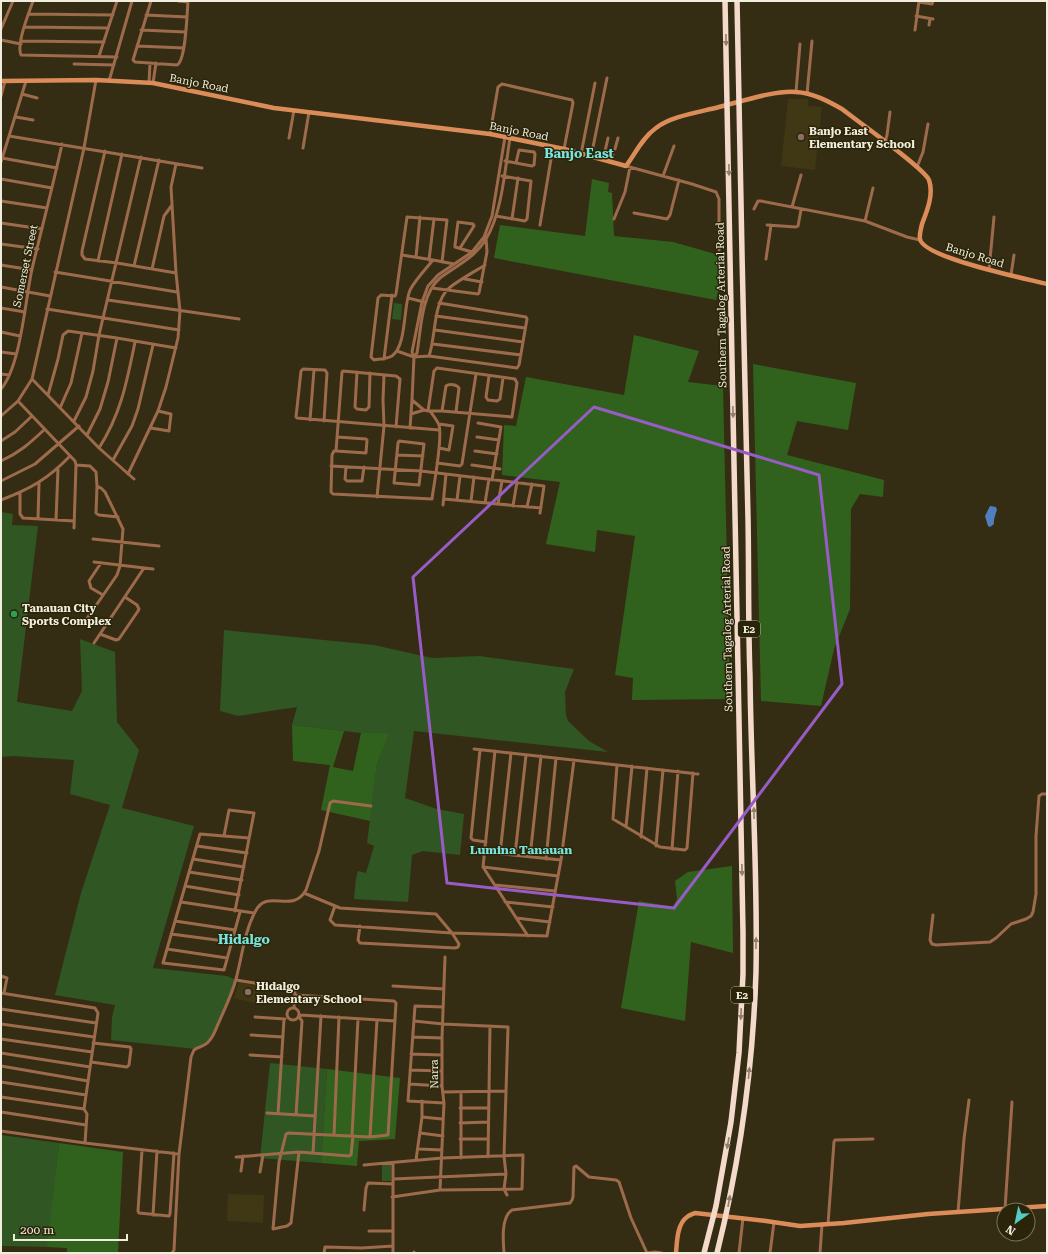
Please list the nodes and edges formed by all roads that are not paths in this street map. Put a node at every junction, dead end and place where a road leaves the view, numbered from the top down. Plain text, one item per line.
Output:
1 (14, 1) edge
2 (33, 1) edge
3 (117, 1) edge
4 (132, 1) edge
5 (151, 1) edge
6 (178, 1) edge
7 (188, 1) edge
8 (725, 1) edge
9 (737, 1) edge
10 (933, 1) edge
11 (919, 2) edge
12 (29, 14) junction
13 (146, 14) junction
14 (113, 15) junction
15 (187, 16) junction
16 (916, 16) junction
17 (930, 25) dead end
18 (24, 27) junction
19 (108, 28) junction
20 (1, 29) edge
21 (141, 30) junction
22 (915, 30) dead end
23 (185, 32) junction
24 (1, 40) edge
25 (812, 41) dead end
26 (21, 42) junction
27 (104, 42) junction
28 (800, 44) dead end
29 (137, 46) junction
30 (184, 48) junction
31 (99, 56) junction
32 (116, 57) junction
33 (150, 63) junction
34 (156, 63) junction
35 (74, 64) dead end
36 (114, 65) junction
37 (607, 78) dead end
38 (96, 80) junction
39 (3, 81) edge
40 (26, 81) junction
41 (109, 81) junction
42 (151, 83) junction
43 (595, 83) dead end
44 (796, 92) junction
45 (22, 94) junction
46 (807, 94) junction
47 (1, 96) edge
48 (37, 98) dead end
49 (294, 110) junction
50 (309, 112) junction
51 (890, 112) dead end
52 (16, 117) junction
53 (33, 120) dead end
54 (928, 124) dead end
55 (490, 134) junction
56 (9, 136) junction
57 (289, 138) dead end
58 (508, 138) junction
59 (608, 138) dead end
60 (618, 138) dead end
61 (885, 142) junction
62 (62, 144) junction
63 (674, 146) dead end
64 (553, 147) junction
65 (84, 148) junction
66 (303, 148) dead end
67 (564, 149) junction
68 (615, 149) dead end
69 (105, 151) junction
70 (122, 154) junction
71 (503, 154) junction
72 (581, 154) junction
73 (613, 155) dead end
74 (507, 156) junction
75 (141, 157) junction
76 (591, 157) junction
77 (2, 158) junction
78 (159, 160) junction
79 (603, 160) junction
80 (502, 161) junction
81 (506, 161) junction
82 (1, 162) edge
83 (610, 162) junction
84 (516, 163) junction
85 (176, 164) junction
86 (628, 167) junction
87 (917, 167) junction
88 (56, 168) junction
89 (202, 168) dead end
90 (499, 175) junction
91 (800, 175) dead end
92 (504, 176) junction
93 (663, 176) junction
94 (518, 178) junction
95 (1, 179) edge
96 (679, 180) junction
97 (52, 188) junction
98 (873, 188) dead end
99 (496, 195) junction
100 (500, 196) junction
101 (1, 201) edge
102 (172, 205) junction
103 (792, 207) junction
104 (47, 208) junction
105 (754, 209) dead end
106 (801, 210) junction
107 (634, 213) dead end
108 (492, 216) junction
109 (497, 217) junction
110 (994, 217) dead end
111 (420, 218) junction
112 (434, 219) junction
113 (512, 219) junction
114 (614, 219) dead end
115 (865, 221) junction
116 (1, 222) edge
117 (540, 225) dead end
118 (767, 225) dead end
119 (771, 225) junction
120 (42, 229) junction
121 (485, 238) junction
122 (920, 240) junction
123 (1, 244) edge
124 (460, 248) junction
125 (38, 249) junction
126 (719, 250) dead end
127 (472, 252) junction
128 (476, 253) junction
129 (402, 255) junction
130 (1014, 255) dead end
131 (416, 257) junction
132 (766, 258) dead end
133 (431, 260) junction
134 (98, 261) junction
135 (442, 262) junction
136 (117, 263) junction
137 (455, 264) junction
138 (460, 264) junction
139 (485, 265) junction
140 (1, 266) edge
141 (134, 266) junction
142 (152, 269) junction
143 (32, 270) junction
144 (989, 270) junction
145 (55, 272) junction
146 (176, 273) junction
147 (1011, 275) junction
148 (465, 279) junction
149 (113, 280) junction
150 (482, 282) junction
151 (1047, 284) edge
152 (1, 287) edge
153 (430, 287) junction
154 (448, 290) junction
155 (28, 292) junction
156 (177, 292) junction
157 (392, 295) junction
158 (50, 296) junction
159 (408, 298) junction
160 (108, 300) junction
161 (424, 302) junction
162 (439, 303) junction
163 (1, 308) edge
164 (47, 309) junction
165 (180, 311) junction
166 (25, 312) junction
167 (436, 316) junction
168 (104, 317) junction
169 (238, 319) dead end
170 (525, 328) junction
171 (179, 330) junction
172 (434, 330) junction
173 (1, 332) edge
174 (82, 333) junction
175 (99, 335) junction
176 (20, 336) junction
177 (117, 338) junction
178 (135, 342) junction
179 (523, 342) junction
180 (433, 344) junction
181 (153, 345) junction
182 (176, 348) junction
183 (397, 351) junction
184 (1, 352) edge
185 (16, 354) junction
186 (520, 355) junction
187 (429, 356) junction
188 (414, 357) junction
189 (384, 359) junction
190 (314, 370) junction
191 (356, 372) junction
192 (1, 374) edge
193 (370, 374) junction
194 (476, 374) junction
195 (9, 375) junction
196 (384, 375) junction
197 (489, 376) junction
198 (503, 378) junction
199 (32, 379) junction
200 (1, 389) edge
201 (48, 395) junction
202 (412, 400) junction
203 (18, 401) junction
204 (60, 408) junction
205 (424, 410) junction
206 (429, 411) junction
207 (442, 411) junction
208 (158, 412) junction
209 (456, 412) junction
210 (411, 414) junction
211 (470, 414) junction
212 (1, 416) edge
213 (32, 416) junction
214 (310, 420) junction
215 (324, 421) junction
216 (74, 422) junction
217 (338, 422) junction
218 (478, 423) dead end
219 (439, 424) junction
220 (79, 426) junction
221 (384, 426) junction
222 (396, 427) junction
223 (151, 428) junction
224 (410, 428) junction
225 (45, 429) junction
226 (439, 430) junction
227 (87, 435) junction
228 (337, 437) junction
229 (477, 438) dead end
230 (499, 440) junction
231 (1, 441) edge
232 (59, 444) junction
233 (99, 448) junction
234 (439, 448) junction
235 (336, 451) junction
236 (475, 451) dead end
237 (496, 454) junction
238 (397, 455) junction
239 (70, 456) junction
240 (423, 456) junction
241 (113, 460) junction
242 (1, 461) edge
243 (437, 462) junction
244 (76, 465) junction
245 (472, 465) dead end
246 (331, 466) junction
247 (346, 466) junction
248 (58, 468) junction
249 (364, 468) junction
250 (380, 468) junction
251 (494, 468) junction
252 (395, 469) junction
253 (500, 470) dead end
254 (421, 471) junction
255 (436, 473) junction
256 (128, 474) junction
257 (446, 474) junction
258 (460, 476) junction
259 (474, 477) junction
260 (134, 479) dead end
261 (490, 479) junction
262 (1, 481) edge
263 (502, 481) junction
264 (517, 482) junction
265 (39, 483) junction
266 (532, 484) junction
267 (97, 486) junction
268 (20, 493) junction
269 (377, 497) junction
270 (444, 498) junction
271 (1, 500) edge
272 (457, 500) junction
273 (471, 501) junction
274 (485, 503) junction
275 (498, 504) junction
276 (443, 505) dead end
277 (513, 506) junction
278 (527, 507) junction
279 (541, 508) junction
280 (540, 514) dead end
281 (118, 517) junction
282 (38, 519) junction
283 (56, 520) junction
284 (74, 521) junction
285 (74, 528) dead end
286 (93, 539) dead end
287 (122, 542) junction
288 (159, 546) dead end
289 (94, 562) dead end
290 (101, 563) junction
291 (120, 566) junction
292 (144, 568) junction
293 (153, 569) dead end
294 (103, 595) junction
295 (125, 597) junction
296 (86, 620) dead end
297 (100, 634) junction
298 (94, 643) dead end
299 (474, 749) dead end
300 (480, 750) junction
301 (495, 751) junction
302 (510, 753) junction
303 (526, 755) junction
304 (541, 756) junction
305 (556, 758) junction
306 (574, 760) junction
307 (617, 765) junction
308 (632, 766) junction
309 (648, 768) junction
310 (663, 770) junction
311 (678, 771) junction
312 (693, 773) junction
313 (698, 774) dead end
314 (1047, 794) edge
315 (371, 806) dead end
316 (626, 827) junction
317 (224, 836) junction
318 (641, 836) junction
319 (249, 838) junction
320 (486, 842) junction
321 (197, 846) junction
322 (656, 846) junction
323 (672, 849) junction
324 (485, 852) junction
325 (247, 853) junction
326 (500, 854) junction
327 (515, 855) junction
328 (530, 857) junction
329 (193, 858) junction
330 (546, 859) junction
331 (561, 860) junction
332 (244, 867) junction
333 (483, 867) junction
334 (189, 872) junction
335 (558, 876) junction
336 (242, 880) junction
337 (495, 885) junction
338 (185, 886) junction
339 (555, 891) junction
340 (304, 893) junction
341 (239, 895) junction
342 (181, 902) junction
343 (505, 902) junction
344 (335, 906) junction
345 (553, 907) junction
346 (236, 911) junction
347 (240, 912) junction
348 (254, 913) junction
349 (933, 915) dead end
350 (516, 918) junction
351 (175, 921) junction
352 (550, 922) junction
353 (360, 926) junction
354 (235, 930) junction
355 (452, 933) junction
356 (171, 934) junction
357 (528, 936) junction
358 (232, 942) junction
359 (167, 949) junction
360 (445, 957) dead end
361 (227, 958) junction
362 (1, 976) edge
363 (236, 980) junction
364 (393, 986) dead end
365 (444, 989) junction
366 (2, 993) edge
367 (295, 995) junction
368 (443, 1007) junction
369 (294, 1008) junction
370 (1, 1009) edge
371 (299, 1016) junction
372 (321, 1016) junction
373 (255, 1017) dead end
374 (339, 1017) junction
375 (288, 1018) junction
376 (358, 1018) junction
377 (284, 1019) junction
378 (376, 1020) junction
379 (395, 1021) junction
380 (414, 1021) junction
381 (96, 1023) junction
382 (1, 1024) edge
383 (443, 1024) junction
384 (490, 1026) junction
385 (251, 1035) dead end
386 (413, 1036) junction
387 (94, 1037) junction
388 (283, 1037) junction
389 (442, 1038) junction
390 (1, 1039) edge
391 (93, 1043) junction
392 (92, 1052) junction
393 (1, 1053) edge
394 (411, 1054) junction
395 (250, 1055) dead end
396 (442, 1055) junction
397 (282, 1057) junction
398 (91, 1062) junction
399 (1, 1066) edge
400 (90, 1067) junction
401 (410, 1070) junction
402 (442, 1071) junction
403 (88, 1081) junction
404 (1, 1082) edge
405 (409, 1084) junction
406 (442, 1086) junction
407 (490, 1091) junction
408 (506, 1091) junction
409 (443, 1092) junction
410 (461, 1092) junction
411 (86, 1095) junction
412 (1, 1097) edge
413 (969, 1100) dead end
414 (422, 1101) junction
415 (1012, 1102) dead end
416 (444, 1103) junction
417 (460, 1108) junction
418 (489, 1108) junction
419 (84, 1109) junction
420 (1, 1112) edge
421 (267, 1113) dead end
422 (278, 1114) junction
423 (296, 1115) junction
424 (315, 1116) junction
425 (422, 1117) junction
426 (442, 1119) junction
427 (488, 1122) junction
428 (460, 1123) junction
429 (86, 1125) junction
430 (1, 1131) edge
431 (420, 1133) junction
432 (314, 1134) junction
433 (334, 1135) junction
434 (352, 1136) junction
435 (443, 1136) junction
436 (370, 1137) junction
437 (460, 1139) junction
438 (488, 1139) junction
439 (873, 1139) dead end
440 (85, 1143) junction
441 (419, 1149) junction
442 (142, 1150) junction
443 (442, 1150) junction
444 (157, 1151) junction
445 (300, 1152) junction
446 (174, 1153) junction
447 (282, 1153) junction
448 (313, 1153) junction
449 (179, 1154) junction
450 (263, 1155) junction
451 (243, 1156) junction
452 (504, 1156) junction
453 (236, 1157) dead end
454 (488, 1157) junction
455 (442, 1158) junction
456 (460, 1158) junction
457 (416, 1160) junction
458 (393, 1163) junction
459 (364, 1165) dead end
460 (241, 1171) dead end
461 (260, 1172) dead end
462 (506, 1174) junction
463 (440, 1177) junction
464 (393, 1179) junction
465 (393, 1184) junction
466 (504, 1189) junction
467 (440, 1190) junction
468 (507, 1195) dead end
469 (392, 1197) junction
470 (1005, 1202) edge
471 (1047, 1206) edge
472 (1036, 1207) edge
473 (364, 1210) dead end
474 (996, 1210) edge
475 (958, 1212) junction
476 (153, 1214) junction
477 (740, 1217) junction
478 (774, 1222) junction
479 (822, 1224) junction
480 (828, 1224) junction
481 (369, 1231) dead end
482 (393, 1231) junction
483 (393, 1246) junction
484 (362, 1248) junction
485 (172, 1253) edge
486 (324, 1253) edge
487 (362, 1253) edge
488 (393, 1253) edge
489 (504, 1253) edge
490 (647, 1253) edge
491 (662, 1253) edge
492 (676, 1253) edge
493 (704, 1253) edge
494 (717, 1253) edge
495 (739, 1253) edge
496 (770, 1253) edge
497 (820, 1253) edge

1 - 20 street
2 - 12 street
3 - 14 street
4 - 32 street
5 - 13 street
6 - 7 street
7 - 15 street
8 -> 493 highway, Southern Tagalog Arterial Road / E2
494 -> 9 highway, Southern Tagalog Arterial Road / E2
10 - 11 street
11 - 16 street
12 - 14 street
12 - 18 street
13 - 15 street
13 - 21 street
14 - 19 street
15 - 23 street
16 - 17 street
16 - 22 street
18 - 19 street
18 - 26 street
19 - 27 street
21 - 23 street
21 - 29 street
23 - 30 street
24 - 26 street
25 - 46 street
26 - 27 street
26 - 31 street
27 - 31 street
28 - 44 street
29 - 30 street
29 - 33 street
30 - 34 street
31 - 32 street
32 - 36 street
33 - 34 street
33 - 42 street
34 - 42 street
35 - 36 street
36 - 41 street
37 - 76 street
38 - 40 street, Banjo Road
38 - 41 street, Banjo Road
38 - 65 street
39 - 40 street, Banjo Road
39 - 47 street
40 - 45 street
41 - 42 street, Banjo Road
42 - 49 street, Banjo Road
43 - 72 street
44 - 46 street
44 - 86 street
45 - 48 street
45 - 52 street
46 - 61 street
49 - 50 street, Banjo Road
49 - 57 street
50 - 55 street, Banjo Road
50 - 66 street
51 - 61 street
52 - 53 street
52 - 56 street
54 - 87 street
55 - 58 street, Banjo Road
55 - 67 street
56 - 62 street
56 - 77 street
58 - 64 street, Banjo Road
58 - 71 street
58 - 74 street
59 - 79 street
60 - 68 street
61 - 87 street
62 - 65 street
62 - 88 street, Somerset Street
63 - 93 street
64 - 67 street, Banjo Road
64 - 117 street
65 - 69 street
65 - 145 street
67 - 72 street, Banjo Road
69 - 70 street
69 - 134 street
70 - 75 street
70 - 134 street
71 - 74 street
71 - 80 street
72 - 76 street, Banjo Road
73 - 83 street
74 - 81 street
75 - 78 street
75 - 136 street
76 - 79 street, Banjo Road
77 - 82 street
77 - 88 street
78 - 85 street
78 - 141 street
79 - 83 street, Banjo Road
80 - 81 street
80 - 90 street
81 - 84 street
81 - 92 street
83 - 86 street, Banjo Road
84 - 84 street
85 - 89 street
85 - 102 street
86 - 93 street
86 - 114 street
87 - 122 street
88 - 97 street, Somerset Street
90 - 92 street
90 - 99 street
91 - 103 street
92 - 94 street
92 - 100 street
93 - 96 street
94 - 113 street
94 - 113 street
95 - 97 street
96 - 107 street
96 - 126 street
97 - 104 street, Somerset Street
98 - 115 street
99 - 100 street
99 - 108 street
100 - 109 street
101 - 104 street
102 - 142 street
102 - 146 street
103 - 105 street
103 - 106 street
104 - 120 street, Somerset Street
106 - 115 street
106 - 119 street
108 - 109 street
108 - 121 street
109 - 113 street
109 - 121 street
110 - 144 street
111 - 112 street
111 - 129 street
111 - 131 street
112 - 133 street
112 - 135 street
115 - 122 street
116 - 120 street
118 - 119 street
119 - 132 street
120 - 125 street, Somerset Street
121 - 127 street
121 - 128 street
121 - 139 street
122 - 144 street, Banjo Road
123 - 125 street
124 - 124 street
124 - 127 street
125 - 143 street, Somerset Street
127 - 128 street
127 - 137 street
128 - 138 street
129 - 131 street
129 - 157 street
130 - 147 street
131 - 133 street
133 - 135 street
133 - 159 street
134 - 136 street
135 - 137 street
136 - 141 street
136 - 149 street
137 - 138 street
137 - 153 street
138 - 153 street
139 - 148 street
139 - 150 street
140 - 143 street
141 - 142 street
142 - 146 street
143 - 155 street, Somerset Street
144 - 147 street, Banjo Road
145 - 149 street
145 - 158 street
146 - 156 street
147 - 151 street, Banjo Road
148 - 150 street
148 - 154 street
149 - 156 street
149 - 160 street
150 - 154 street
152 - 155 street
153 - 154 street
153 - 161 street
154 - 162 street
155 - 158 street
155 - 166 street, Somerset Street
156 - 165 street
157 - 189 street
157 - 189 street
158 - 164 street
159 - 161 street
159 - 183 street
160 - 165 street
160 - 168 street
161 - 188 street
162 - 167 street
162 - 170 street
163 - 166 street
164 - 168 street
164 - 199 street
165 - 169 street
165 - 171 street
166 - 176 street, Somerset Street
167 - 170 street
167 - 172 street
168 - 171 street
168 - 175 street
170 - 179 street
171 - 182 street
172 - 179 street
172 - 180 street
173 - 176 street
174 - 175 street
174 - 201 street
174 - 204 street
175 - 177 street
175 - 216 street
176 - 185 street, Somerset Street
177 - 178 street
177 - 227 street
178 - 181 street
178 - 233 street
179 - 186 street
180 - 186 street
180 - 187 street
181 - 182 street
181 - 241 street
182 - 208 street
183 - 188 street
183 - 189 street
184 - 185 street
185 - 195 street, Somerset Street
186 - 187 street
187 - 188 street
188 - 202 street
190 - 214 street
190 - 214 street
190 - 215 street
191 - 193 street
191 - 193 street
191 - 217 street
192 - 195 street
193 - 196 street
194 - 197 street
194 - 206 street
194 - 211 street
195 - 200 street, Somerset Street
196 - 221 street
196 - 222 street
197 - 198 street
197 - 198 street
198 - 211 street
199 - 201 street
199 - 203 street
201 - 204 street
202 - 205 street
202 - 210 street
203 - 212 street
203 - 213 street
204 - 216 street
205 - 206 street
205 - 210 street
206 - 207 street
206 - 219 street
207 - 209 street
207 - 209 street
208 - 223 street
208 - 223 street
209 - 211 street
210 - 224 street
211 - 243 street
213 - 225 street
213 - 231 street
214 - 215 street
215 - 217 street
216 - 220 street
217 - 221 street
217 - 228 street
218 - 230 street
219 - 226 street
219 - 234 street
220 - 227 street
220 - 232 street
221 - 222 street
221 - 250 street
222 - 224 street
223 - 256 street
224 - 226 street
225 - 232 street
225 - 242 street
226 - 234 street
227 - 233 street
228 - 235 street
228 - 235 street
229 - 230 street
230 - 237 street
232 - 239 street
232 - 262 street
233 - 241 street
234 - 243 street
235 - 246 street
236 - 237 street
237 - 251 street
238 - 240 street
238 - 240 street
238 - 252 street
239 - 244 street
239 - 248 street
240 - 254 street
241 - 256 street
243 - 255 street
244 - 267 street
244 - 284 street
245 - 251 street
246 - 247 street
246 - 269 street
247 - 249 street
247 - 249 street
248 - 265 street
248 - 283 street
249 - 250 street
250 - 252 street
250 - 269 street
251 - 253 street
251 - 261 street
252 - 254 street
252 - 254 street
254 - 255 street
255 - 257 street
255 - 269 street
256 - 260 street
257 - 258 street
257 - 270 street
258 - 259 street
258 - 272 street
259 - 261 street
259 - 273 street
261 - 263 street
261 - 274 street
263 - 264 street
263 - 275 street
264 - 266 street
264 - 277 street
265 - 268 street
265 - 282 street
266 - 278 street
266 - 279 street
267 - 281 street
267 - 281 street
268 - 271 street
268 - 282 street
270 - 272 street
270 - 276 street
272 - 273 street
273 - 274 street
274 - 275 street
275 - 277 street
277 - 278 street
278 - 279 street
279 - 280 street
281 - 287 street
282 - 283 street
283 - 284 street
284 - 285 street
286 - 287 street
287 - 288 street
287 - 291 street
289 - 290 street
290 - 291 street
290 - 294 street
291 - 292 street
291 - 294 street
292 - 293 street
292 - 295 street
294 - 296 street
295 - 297 street
295 - 297 street
297 - 298 street
299 - 300 street
300 - 301 street
300 - 320 street
301 - 302 street
301 - 320 street
302 - 303 street
302 - 326 street
303 - 304 street
303 - 327 street
304 - 305 street
304 - 328 street
305 - 306 street
305 - 330 street
306 - 307 street
306 - 331 street
307 - 308 street
307 - 316 street
308 - 309 street
308 - 316 street
309 - 310 street
309 - 318 street
310 - 311 street
310 - 322 street
311 - 312 street
311 - 323 street
312 - 313 street
312 - 323 street
314 - 349 street
315 - 340 street
316 - 318 street
317 - 319 street
317 - 319 street
317 - 321 street
318 - 322 street
319 - 325 street
320 - 324 street
321 - 325 street
321 - 329 street
322 - 323 street
324 - 326 street
324 - 333 street
325 - 332 street
326 - 327 street
327 - 328 street
328 - 330 street
329 - 332 street
329 - 334 street
330 - 331 street
331 - 335 street
332 - 336 street
333 - 335 street
333 - 337 street
334 - 336 street
334 - 338 street
335 - 339 street
336 - 341 street
337 - 339 street
337 - 343 street
338 - 341 street
338 - 342 street
339 - 345 street
340 - 344 street
340 - 348 street
341 - 346 street
342 - 346 street
342 - 351 street
343 - 345 street
343 - 350 street
344 - 353 street
344 - 355 street
345 - 352 street
346 - 347 street
347 - 348 street
347 - 354 street
348 - 363 street
350 - 352 street
350 - 357 street
351 - 354 street
351 - 356 street
352 - 357 street
353 - 355 street
353 - 355 street
354 - 358 street
355 - 357 street
356 - 358 street
356 - 359 street
358 - 361 street
359 - 361 street
359 - 361 street
360 - 365 street, Narra
362 - 366 street
363 - 367 street
363 - 449 street
364 - 365 street
365 - 368 street, Narra
366 - 381 street
367 - 369 street
367 - 379 street
368 - 380 street
368 - 383 street, Narra
369 - 371 street
369 - 375 street
370 - 381 street
371 - 372 street
371 - 375 street
371 - 423 street
372 - 374 street
372 - 424 street
373 - 377 street
374 - 376 street
374 - 433 street
375 - 377 street
376 - 378 street
376 - 434 street
377 - 388 street
378 - 379 street
378 - 436 street
379 - 436 street
380 - 383 street
380 - 386 street
381 - 387 street
382 - 387 street
383 - 384 street
383 - 389 street, Narra
384 - 407 street
384 - 408 street
385 - 388 street
386 - 389 street
386 - 394 street
387 - 391 street
388 - 397 street
389 - 396 street, Narra
390 - 392 street
391 - 392 street
391 - 398 street
392 - 398 street
393 - 400 street
394 - 396 street
394 - 401 street
395 - 397 street
396 - 402 street, Narra
397 - 422 street
398 - 400 street
399 - 403 street
400 - 403 street
401 - 402 street
401 - 405 street
402 - 406 street, Narra
403 - 411 street
404 - 411 street
405 - 406 street
405 - 414 street
406 - 409 street, Narra
407 - 408 street
407 - 410 street
407 - 418 street
408 - 452 street
409 - 410 street
409 - 416 street, Narra
410 - 417 street
411 - 419 street
412 - 419 street
413 - 475 street
414 - 416 street
414 - 425 street
415 - 470 street
416 - 426 street, Narra
417 - 418 street
417 - 428 street
418 - 427 street
419 - 429 street
420 - 429 street
421 - 422 street
422 - 423 street
423 - 424 street
424 - 432 street
425 - 426 street
425 - 431 street
426 - 435 street, Narra
427 - 428 street
427 - 438 street
428 - 437 street
429 - 440 street
430 - 440 street
431 - 435 street
431 - 441 street
432 - 433 street
432 - 447 street
432 - 448 street
433 - 434 street
434 - 436 street
434 - 448 street
435 - 443 street, Narra
437 - 438 street
437 - 456 street
438 - 454 street
439 - 480 street
440 - 442 street
441 - 443 street
441 - 457 street
442 - 444 street
442 - 476 street
443 - 455 street, Narra
444 - 446 street
444 - 476 street
445 - 447 street
445 - 447 street
445 - 448 street
446 - 449 street
446 - 476 street
447 - 450 street
449 - 485 street
450 - 451 street
450 - 461 street
451 - 453 street
451 - 460 street
452 - 454 street
452 - 462 street
452 - 466 street
454 - 456 street
455 - 456 street
455 - 457 street
455 - 463 street, Narra
457 - 458 street
458 - 459 street
458 - 464 street
462 - 463 street
462 - 466 street
463 - 464 street
463 - 467 street, Narra
464 - 465 street
465 - 469 street
465 - 473 street
466 - 467 street
466 - 468 street
467 - 469 street
469 - 482 street
471 - 472 street
474 - 475 street
475 - 480 street
477 - 478 street
477 - 492 street
477 - 495 street
478 - 479 street
478 - 496 street
479 - 480 street
479 - 497 street
481 - 482 street
482 - 483 street
483 - 484 street
483 - 488 street
484 - 486 street
484 - 487 street
489 - 490 street
490 - 491 street

